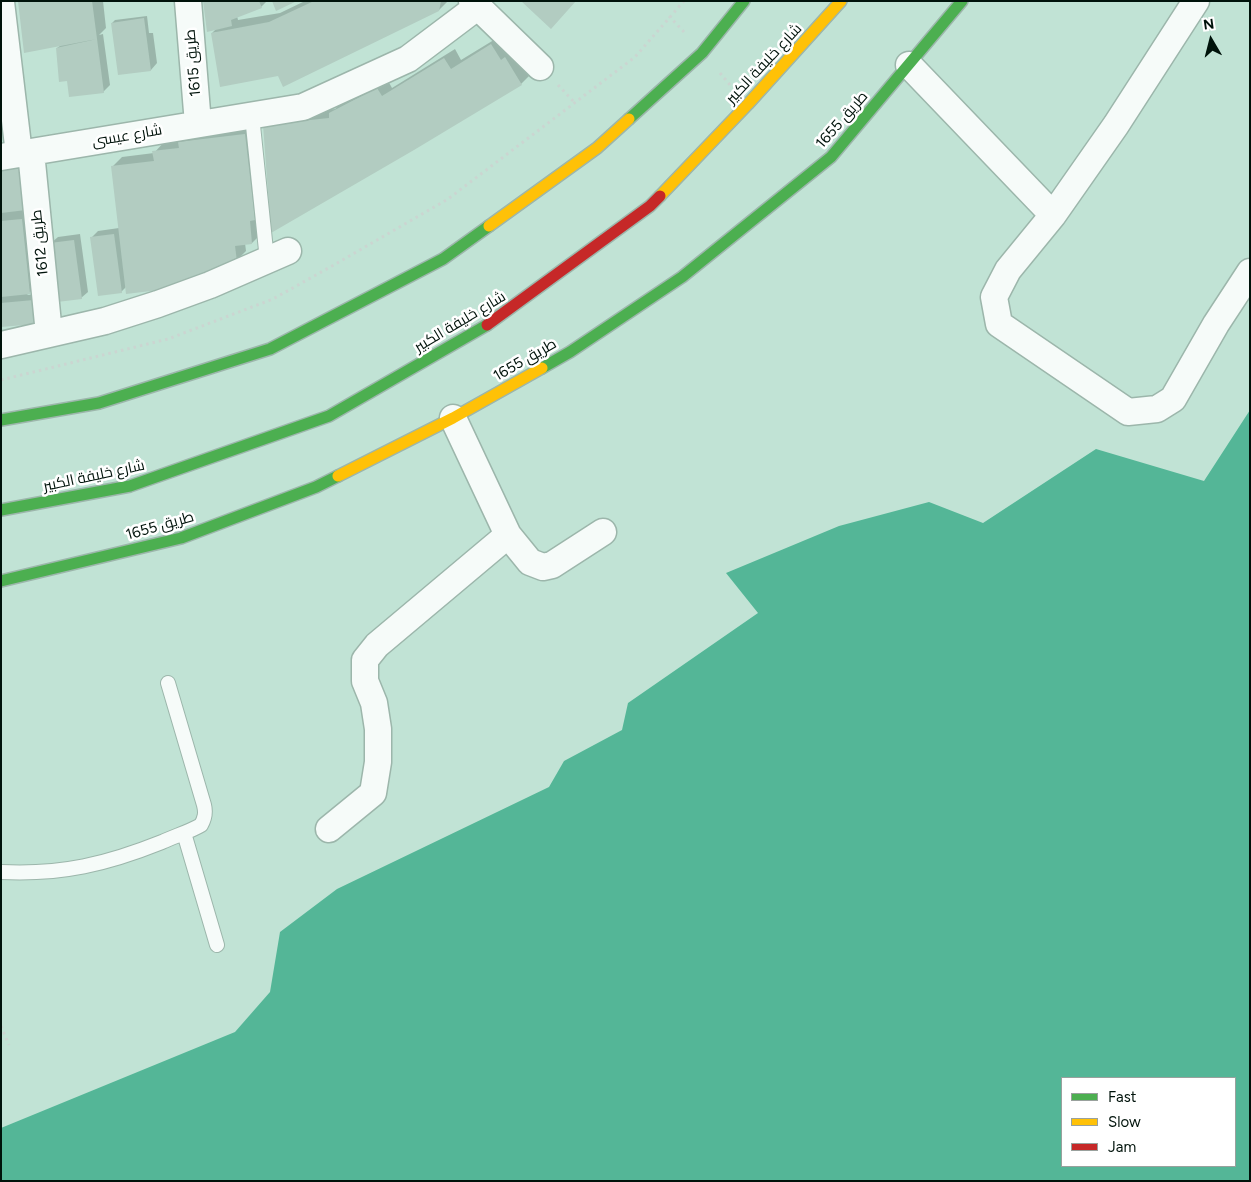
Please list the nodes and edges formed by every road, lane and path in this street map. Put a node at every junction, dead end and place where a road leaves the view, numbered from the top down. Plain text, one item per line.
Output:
1 (188, 1) edge
2 (684, 1) edge
3 (744, 1) edge
4 (841, 1) edge
5 (962, 1) edge
6 (1196, 1) edge
7 (1, 2) edge
8 (474, 4) edge
9 (702, 53) junction
10 (909, 65) junction
11 (540, 67) dead end
12 (575, 103) dead end
13 (748, 104) junction
14 (252, 116) junction
15 (198, 124) junction
16 (17, 155) edge
17 (1053, 216) junction
18 (277, 255) joint
19 (1250, 272) edge
20 (49, 334) junction
21 (1, 345) edge
22 (453, 418) junction
23 (1, 420) edge
24 (1, 510) edge
25 (603, 532) dead end
26 (508, 535) junction
27 (1, 581) edge
28 (168, 683) dead end
29 (329, 829) dead end
30 (184, 833) junction
31 (1, 872) edge
32 (217, 944) dead end
33 (1, 1026) edge
34 (9, 1045) dead end

1 - 15 street, طريق 1615
2 - 12 path
3 - 9 main road
4 - 13 main road, شارع خليفة الكبير
5 - 10 main road, طريق 1655
6 - 17 street
7 - 16 street, طريق 1612
8 - 11 street
8 - 14 street, شارع عيسى
9 - 13 path
9 - 23 main road
10 - 17 street
10 - 22 main road, طريق 1655
13 - 24 main road, شارع خليفة الكبير
14 - 15 street, شارع عيسى
14 - 18 lane
15 - 16 street, شارع عيسى
16 - 20 street, طريق 1612
17 - 19 street
18 - 20 street
20 - 21 street
22 - 26 street
22 - 27 main road, طريق 1655
25 - 26 street
26 - 29 street
28 - 30 lane
30 - 31 lane
30 - 32 lane
33 - 34 path

